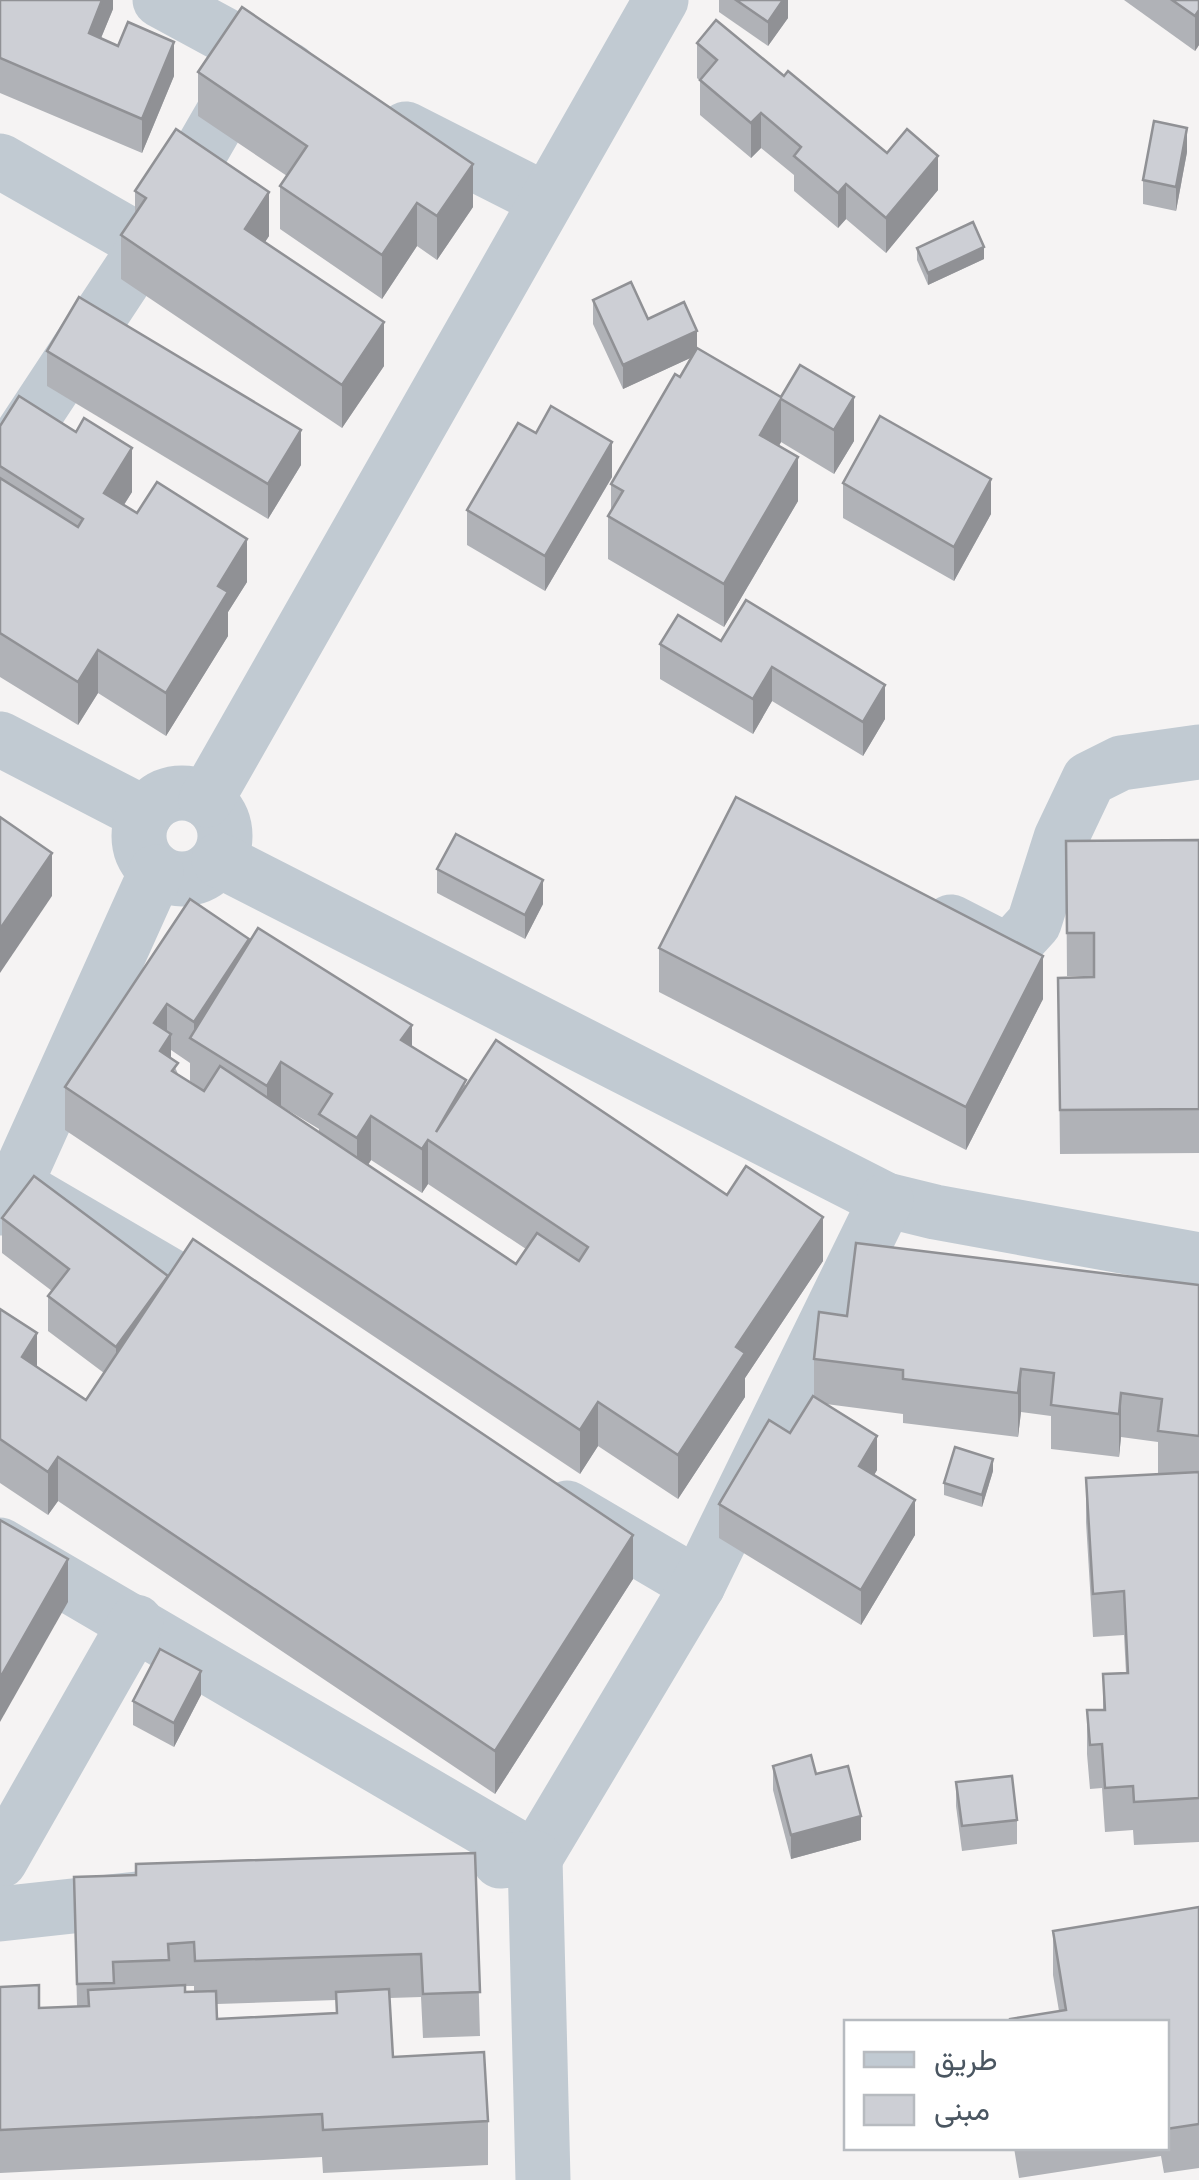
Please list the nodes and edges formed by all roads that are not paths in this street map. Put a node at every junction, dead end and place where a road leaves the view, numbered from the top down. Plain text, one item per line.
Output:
1 (160, 0) edge
2 (661, 0) edge
3 (257, 54) junction
4 (0, 160) edge
5 (546, 200) junction
6 (147, 245) junction
7 (0, 468) edge
8 (0, 739) edge
9 (1199, 752) edge
10 (206, 800) junction
11 (144, 814) junction
12 (219, 860) junction
13 (156, 872) junction
14 (905, 899) edge
15 (7, 1196) edge
16 (886, 1200) junction
17 (1199, 1260) edge
18 (271, 1335) edge
19 (527, 1485) edge
20 (0, 1545) edge
21 (698, 1585) junction
22 (136, 1622) junction
23 (535, 1858) junction
24 (0, 1861) edge
25 (456, 1866) edge
26 (198, 1893) edge
27 (0, 1914) edge
28 (543, 2180) edge

1 - 3 street
2 - 5 street
3 - 5 street
3 - 6 street
4 - 6 street
5 - 10 street
6 - 7 street
8 - 11 street
9 - 14 street
10 - 11 street
10 - 12 street
11 - 13 street
12 - 13 street
12 - 16 street
13 - 15 street
15 - 18 street
16 - 17 street
16 - 21 street
19 - 21 street
20 - 22 street
21 - 23 street
22 - 23 street
22 - 24 street
23 - 25 street
23 - 28 street
26 - 27 street

